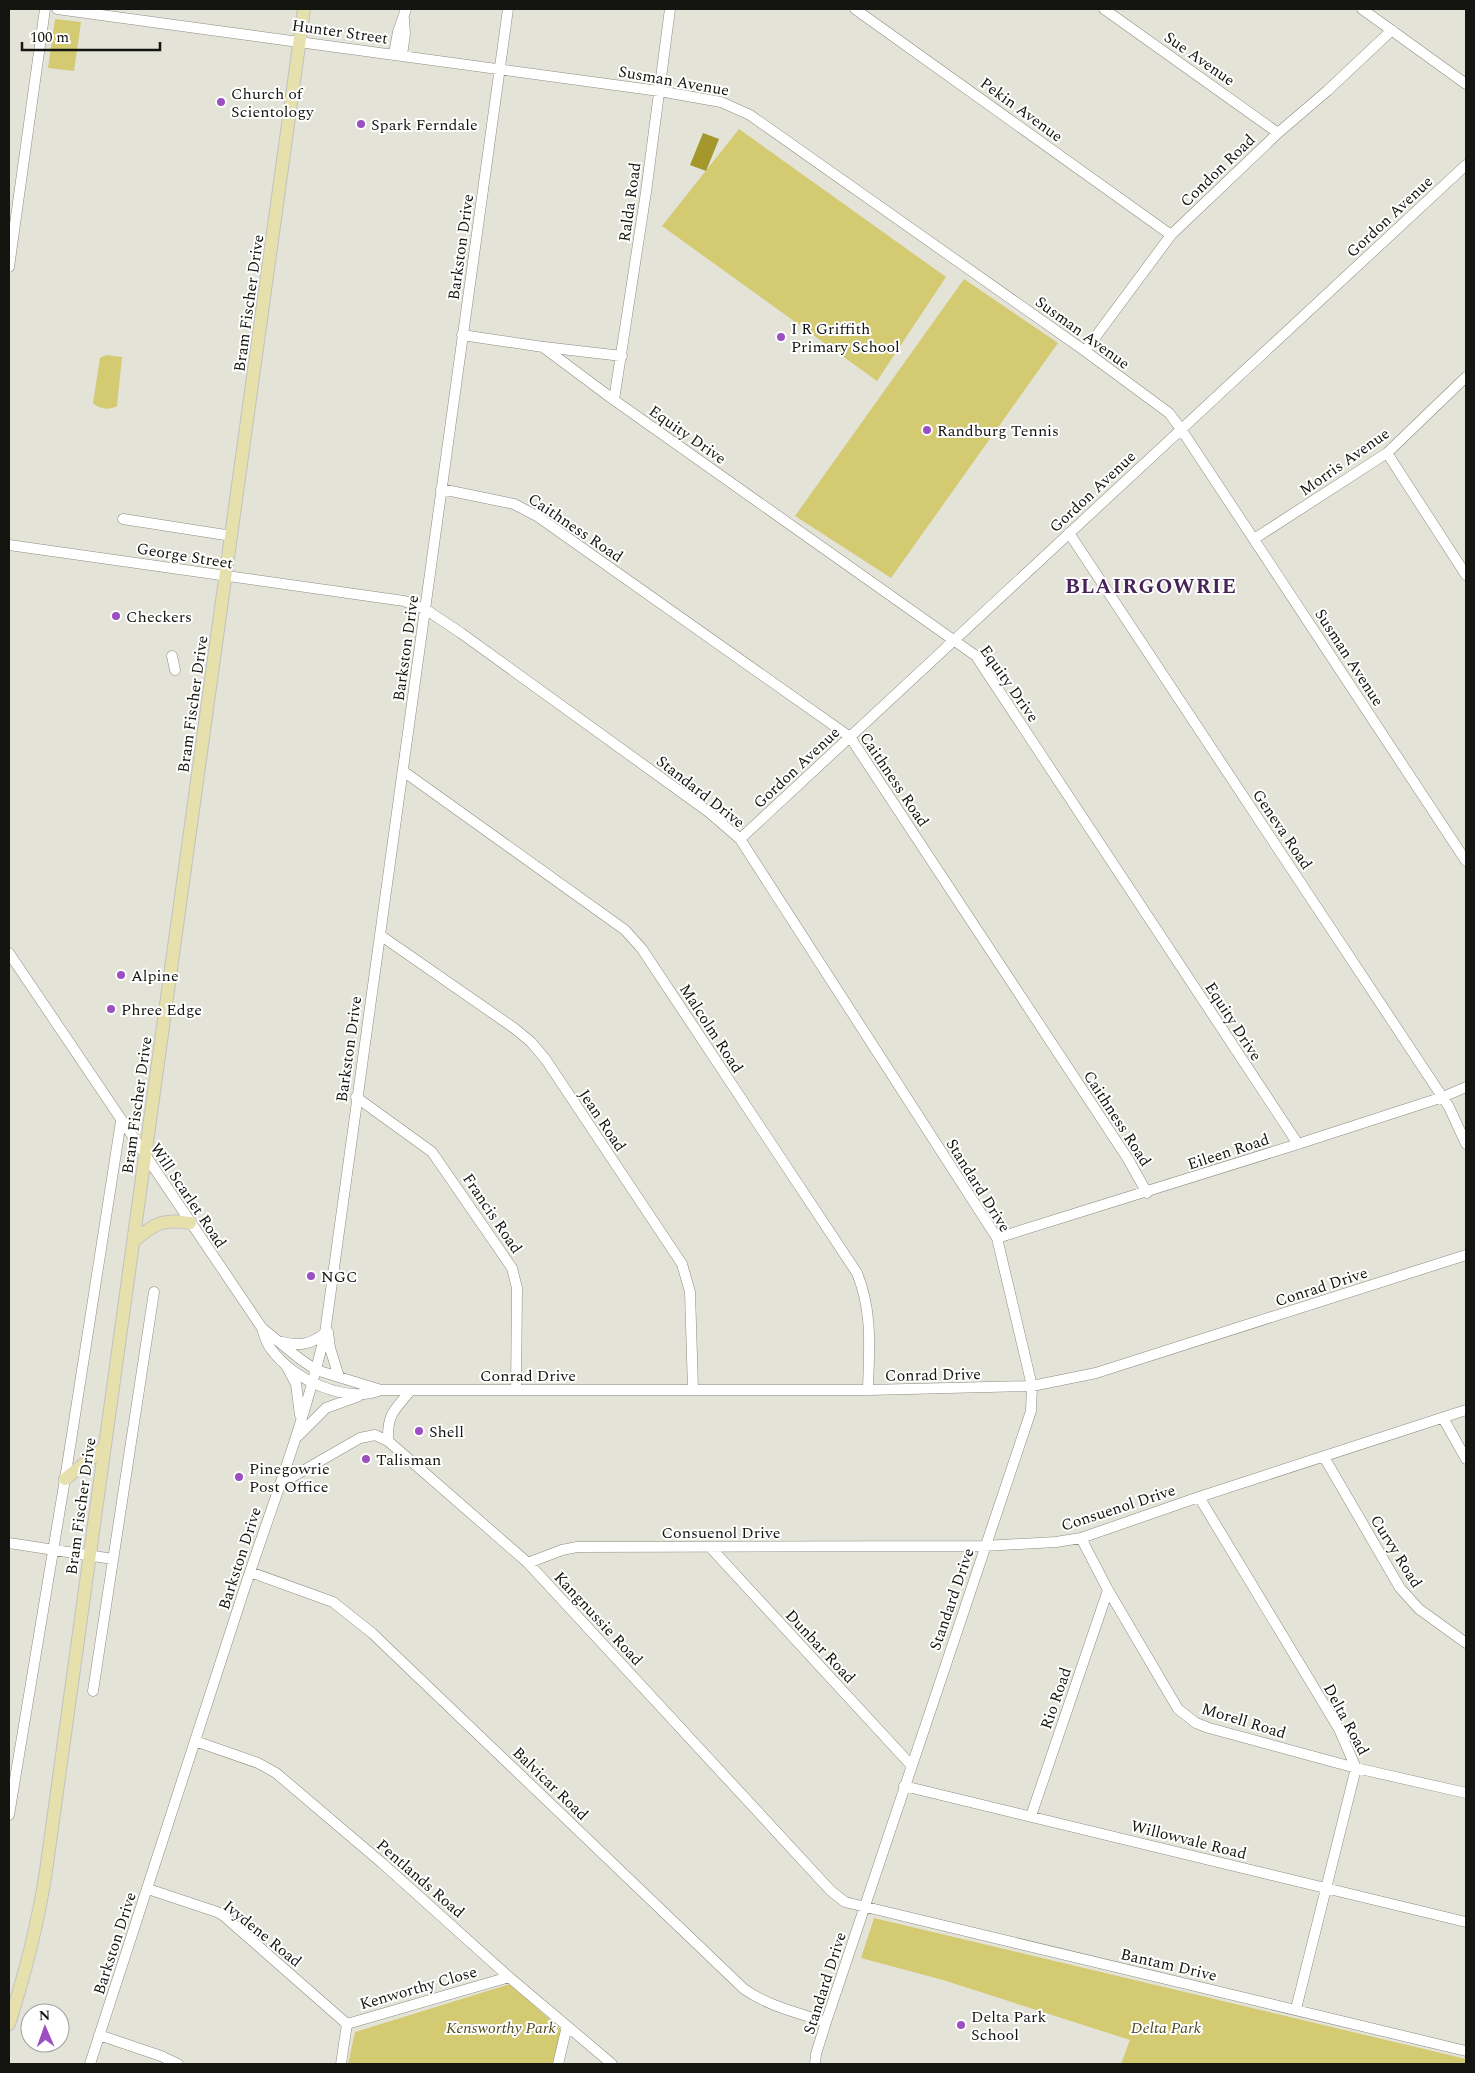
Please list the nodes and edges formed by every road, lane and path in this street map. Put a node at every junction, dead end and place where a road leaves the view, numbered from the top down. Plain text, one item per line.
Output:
1 (45, 9) edge
2 (57, 9) edge
3 (304, 9) edge
4 (508, 9) edge
5 (670, 9) edge
6 (855, 9) edge
7 (1104, 9) edge
8 (1362, 9) edge
9 (405, 14) edge
10 (1392, 30) junction
11 (300, 40) junction
12 (398, 55) junction
13 (499, 68) junction
14 (1466, 84) edge
15 (659, 91) junction
16 (1278, 133) junction
17 (1466, 165) edge
18 (1171, 235) junction
19 (9, 267) edge
20 (462, 335) junction
21 (543, 347) junction
22 (1085, 352) junction
23 (622, 356) junction
24 (1466, 377) edge
25 (614, 400) junction
26 (1181, 429) junction
27 (1387, 453) junction
28 (441, 489) junction
29 (122, 519) dead end
30 (1069, 533) junction
31 (232, 536) junction
32 (1254, 540) junction
33 (9, 545) edge
34 (1466, 575) edge
35 (227, 576) junction
36 (357, 594) joint
37 (425, 609) junction
38 (954, 641) junction
39 (172, 656) dead end
40 (175, 670) dead end
41 (850, 737) junction
42 (403, 771) junction
43 (740, 839) junction
44 (1466, 861) edge
45 (380, 935) junction
46 (9, 953) edge
47 (1466, 1087) edge
48 (356, 1097) junction
49 (1442, 1098) junction
50 (121, 1121) junction
51 (1298, 1144) junction
52 (1466, 1144) edge
53 (144, 1156) junction
54 (1147, 1192) junction
55 (190, 1223) junction
56 (996, 1238) junction
57 (134, 1241) junction
58 (1466, 1255) edge
59 (154, 1292) dead end
60 (262, 1328) junction
61 (325, 1328) junction
62 (281, 1342) junction
63 (283, 1362) junction
64 (316, 1370) junction
65 (339, 1377) junction
66 (313, 1382) junction
67 (1032, 1386) junction
68 (693, 1389) junction
69 (380, 1390) junction
70 (411, 1390) junction
71 (516, 1390) junction
72 (868, 1390) junction
73 (363, 1395) junction
74 (1466, 1410) edge
75 (1443, 1418) junction
76 (301, 1421) junction
77 (294, 1441) junction
78 (388, 1441) junction
79 (105, 1447) junction
80 (1324, 1457) junction
81 (1466, 1459) edge
82 (65, 1479) junction
83 (280, 1484) junction
84 (1199, 1497) junction
85 (1081, 1538) junction
86 (9, 1543) edge
87 (984, 1546) junction
88 (710, 1547) junction
89 (54, 1550) junction
90 (90, 1556) junction
91 (113, 1559) junction
92 (528, 1562) junction
93 (250, 1572) junction
94 (1108, 1590) junction
95 (1466, 1643) edge
96 (93, 1692) dead end
97 (195, 1741) junction
98 (911, 1764) junction
99 (1356, 1768) junction
100 (904, 1786) junction
101 (1466, 1793) edge
102 (9, 1815) edge
103 (1031, 1816) junction
104 (1325, 1888) junction
105 (148, 1889) junction
106 (865, 1906) junction
107 (1466, 1922) edge
108 (509, 1977) junction
109 (1296, 2009) junction
110 (826, 2022) junction
111 (9, 2024) edge
112 (347, 2024) junction
113 (567, 2026) junction
114 (99, 2035) junction
115 (1466, 2051) edge
116 (815, 2059) edge
117 (90, 2064) edge
118 (178, 2064) edge
119 (341, 2064) edge
120 (558, 2064) edge
121 (612, 2064) edge
122 (809, 2064) edge

1 - 19 street
2 - 11 street, Hunter Street
3 - 11 main road, Bram Fischer Drive
4 - 13 street, Barkston Drive
5 - 15 street, Ralda Road
6 - 18 street, Pekin Avenue
7 - 16 street, Sue Avenue
8 - 10 street
9 - 12 street
10 - 14 street
10 - 16 street, Condon Road
11 - 12 street, Hunter Street
11 - 31 main road, Bram Fischer Drive
12 - 13 street, Hunter Street
13 - 15 street, Susman Avenue
13 - 20 street, Barkston Drive
15 - 22 street, Susman Avenue
15 - 23 street, Ralda Road
16 - 18 street, Condon Road
17 - 26 street, Gordon Avenue
18 - 22 street, Condon Road
20 - 21 street, Equity Drive
20 - 28 street, Barkston Drive
21 - 23 street, Equity Drive
21 - 25 street, Equity Drive
22 - 26 street, Susman Avenue
23 - 25 street, Ralda Road
24 - 27 street, Morris Avenue
25 - 38 street, Equity Drive
26 - 30 street, Gordon Avenue
26 - 32 street, Susman Avenue
27 - 32 street, Morris Avenue
27 - 34 street
28 - 37 street, Barkston Drive
28 - 41 street, Caithness Road
29 - 31 street
30 - 38 street, Gordon Avenue
30 - 49 street, Geneva Road
31 - 35 main road, Bram Fischer Drive
32 - 44 street, Susman Avenue
33 - 35 street, George Street
35 - 36 street, George Street
35 - 53 main road, Bram Fischer Drive
36 - 37 street, Standard Drive
37 - 42 street, Barkston Drive
37 - 43 street, Standard Drive
38 - 41 street, Gordon Avenue
38 - 51 street, Equity Drive
39 - 40 street
41 - 43 street, Gordon Avenue
41 - 54 street, Caithness Road
42 - 45 street, Barkston Drive
42 - 72 street, Malcolm Road
43 - 56 street, Standard Drive
45 - 48 street, Barkston Drive
45 - 68 street, Jean Road
46 - 50 street, Will Scarlet Road
47 - 49 street, Eileen Road
48 - 61 street, Barkston Drive
48 - 71 street, Francis Road
49 - 51 street, Eileen Road
49 - 52 street, Geneva Road
50 - 53 street, Will Scarlet Road
50 - 82 street, Bram Fischer Drive
51 - 54 street, Eileen Road
53 - 55 street, Will Scarlet Road
53 - 57 main road, Bram Fischer Drive
54 - 56 street, Eileen Road
55 - 57 main road
55 - 60 street, Will Scarlet Road
56 - 67 street, Standard Drive
57 - 79 main road, Bram Fischer Drive
58 - 67 street, Conrad Drive
59 - 91 street
60 - 62 street, Will Scarlet Road
60 - 63 street, Will Scarlet Road
61 - 62 street
61 - 64 street, Barkston Drive
61 - 65 street
62 - 64 street, Will Scarlet Road
63 - 66 street, Will Scarlet Road
63 - 76 street
64 - 65 street, Conrad Drive
64 - 66 street, Barkston Drive
65 - 69 street, Conrad Drive
66 - 73 street, Conrad Drive
66 - 76 street, Barkston Drive
67 - 72 street, Conrad Drive
67 - 87 street, Standard Drive
68 - 71 street, Conrad Drive
68 - 72 street, Conrad Drive
69 - 70 street, Conrad Drive
69 - 73 street, Conrad Drive
70 - 71 street, Conrad Drive
70 - 78 street
73 - 77 street
74 - 75 street, Consuenol Drive
75 - 80 street, Consuenol Drive
75 - 81 street
76 - 77 street, Barkston Drive
77 - 83 street, Barkston Drive
78 - 83 street
78 - 92 street, Kangnussie Road
79 - 82 main road
79 - 90 main road, Bram Fischer Drive
80 - 84 street, Consuenol Drive
80 - 95 street, Curvy Road
82 - 89 street, Bram Fischer Drive
83 - 93 street, Barkston Drive
84 - 85 street, Consuenol Drive
84 - 99 street, Delta Road
85 - 87 street, Consuenol Drive
85 - 94 street, Morell Road
86 - 89 street
87 - 88 street, Consuenol Drive
87 - 98 street, Standard Drive
88 - 92 street, Consuenol Drive
88 - 98 street, Dunbar Road
89 - 90 street
89 - 102 street, Bram Fischer Drive
90 - 91 street
90 - 111 main road, Bram Fischer Drive
91 - 96 street
92 - 106 street, Kangnussie Road
93 - 97 street, Barkston Drive
93 - 110 street, Balvicar Road
94 - 99 street, Morell Road
94 - 103 street, Rio Road
97 - 105 street, Barkston Drive
97 - 108 street, Pentlands Road
98 - 100 street, Standard Drive
99 - 101 street, Morell Road
99 - 104 street, Delta Road
100 - 103 street, Willowvale Road
100 - 106 street, Standard Drive
103 - 104 street, Willowvale Road
104 - 107 street, Willowvale Road
104 - 109 street, Delta Road
105 - 112 street, Ivydene Road
105 - 114 street, Barkston Drive
106 - 109 street, Bantam Drive
106 - 110 street, Standard Drive
108 - 112 street, Kenworthy Close
108 - 113 street, Pentlands Road
109 - 115 street, Bantam Drive
110 - 116 street, Standard Drive
112 - 119 street, Kenworthy Close
113 - 120 street
113 - 121 street, Pentlands Road
114 - 117 street, Barkston Drive
114 - 118 street
116 - 122 street, Standard Drive

